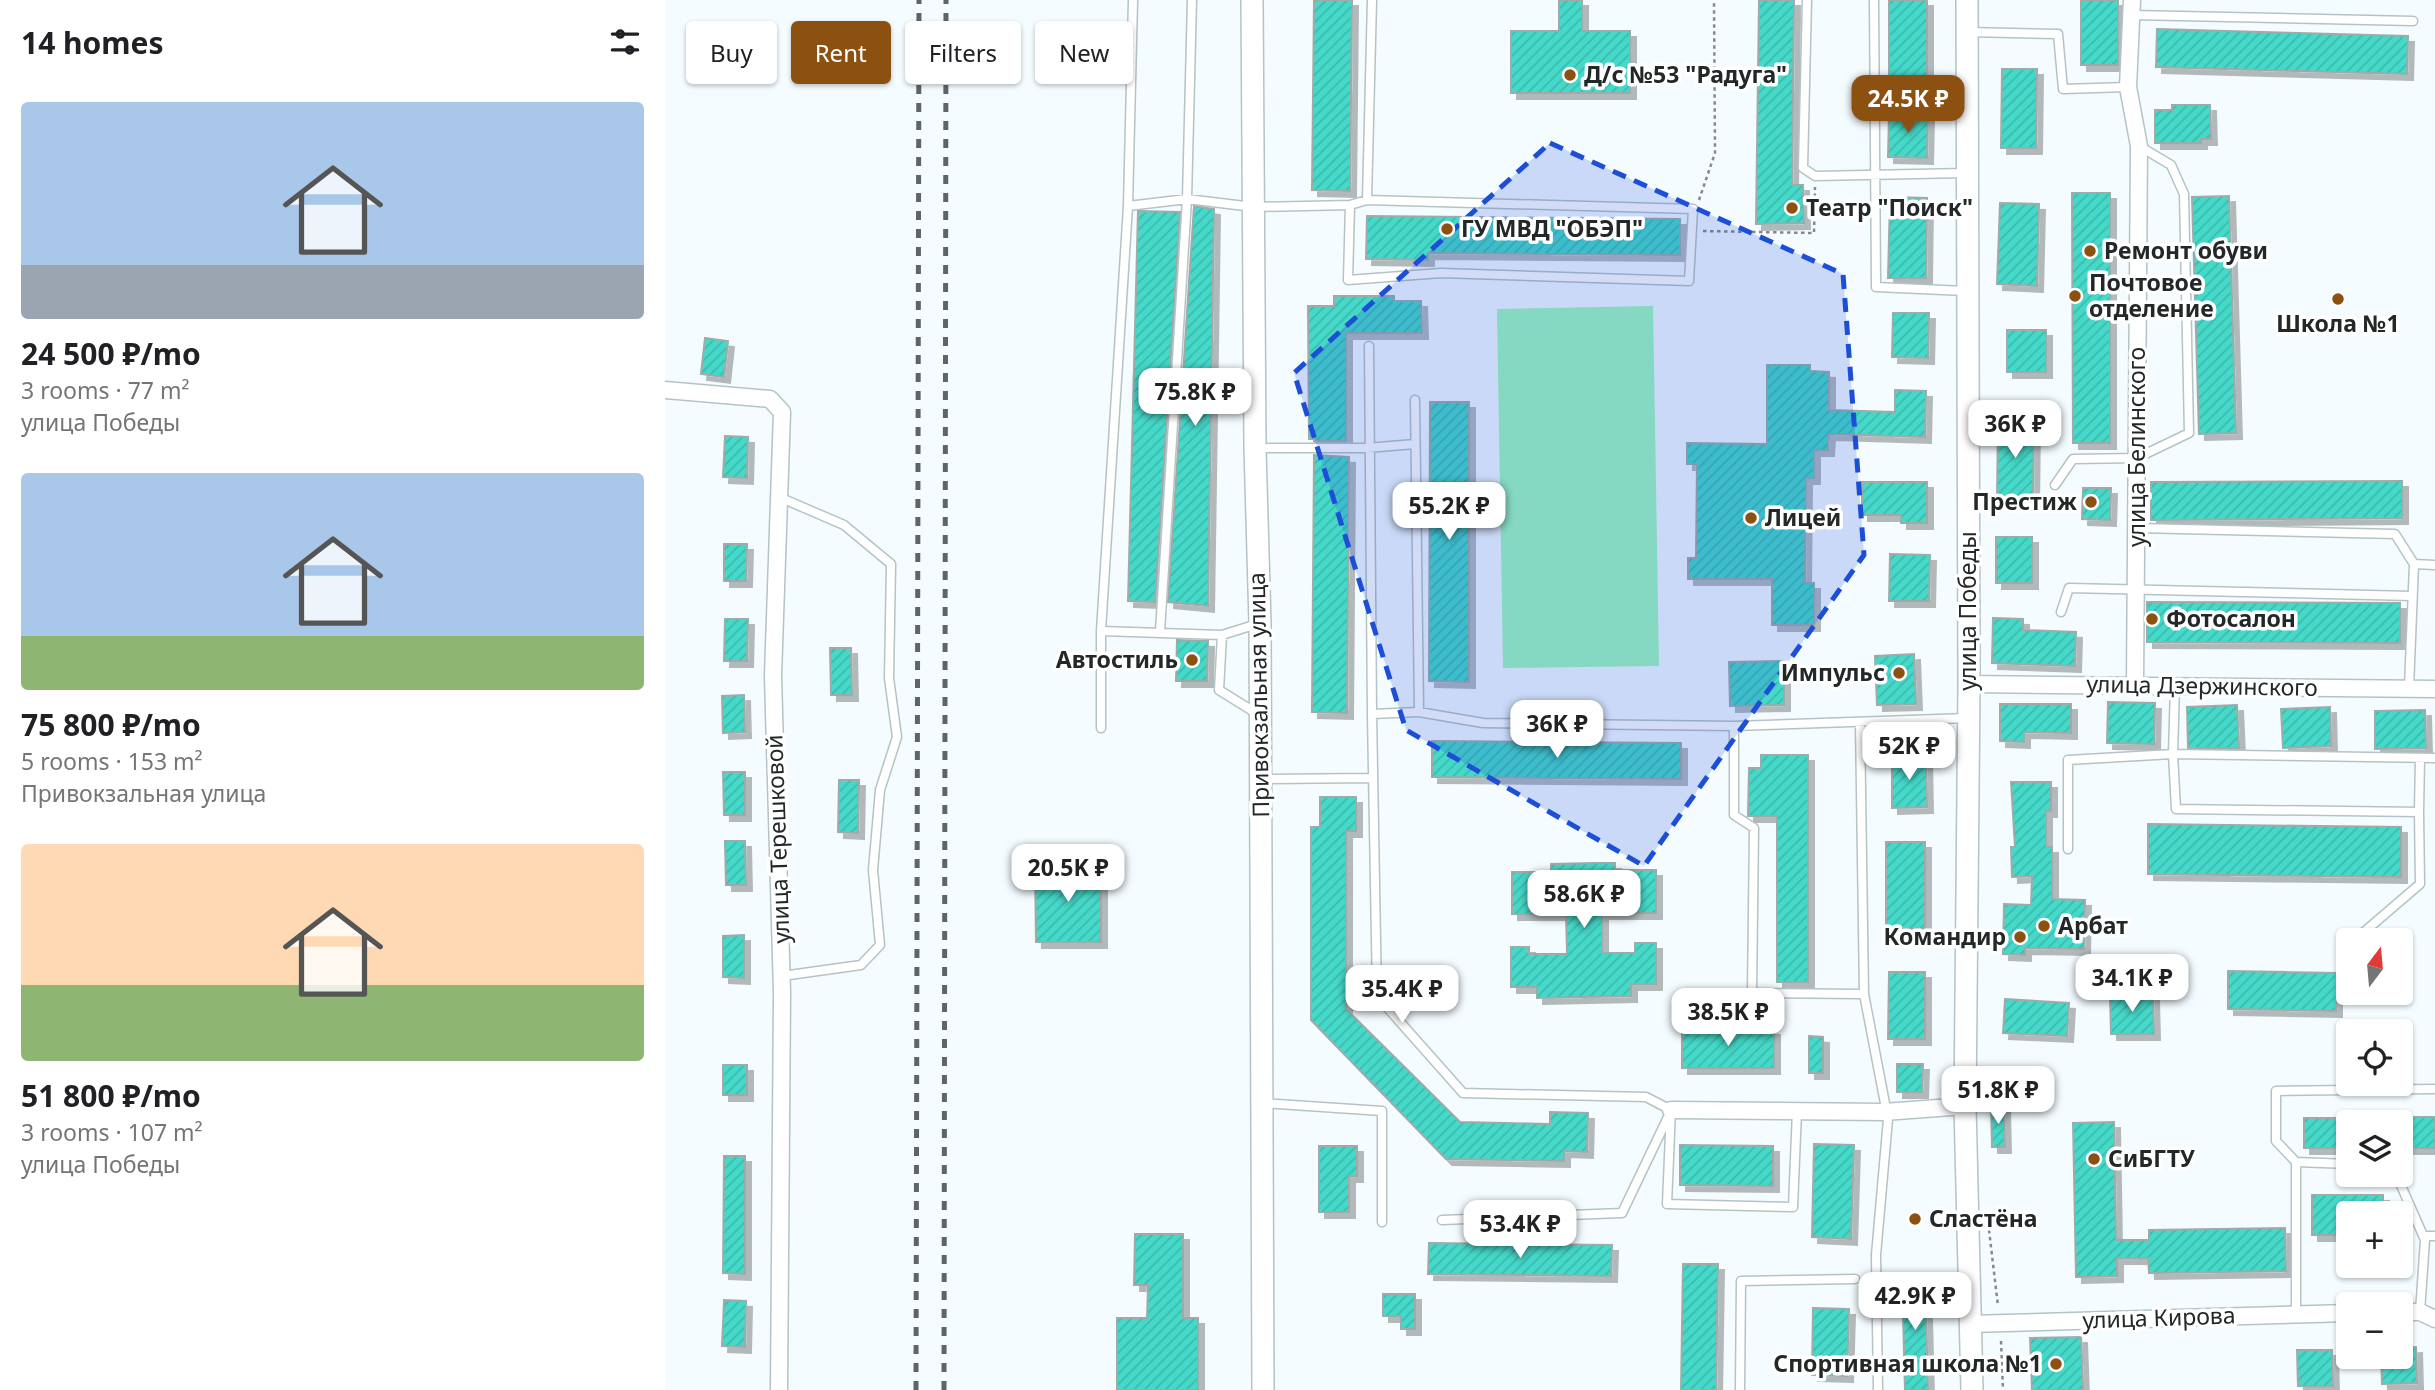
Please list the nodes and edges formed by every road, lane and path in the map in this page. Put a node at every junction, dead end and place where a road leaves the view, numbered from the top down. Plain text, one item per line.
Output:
1 (1133, 0) edge
2 (1192, 0) edge
3 (1252, 0) edge
4 (1372, 0) edge
5 (1714, 0) edge
6 (1807, 0) edge
7 (1874, 0) edge
8 (1967, 0) edge
9 (2132, 8) edge
10 (2413, 21) dead end
11 (1967, 32) junction
12 (2128, 87) junction
13 (2139, 146) junction
14 (1966, 173) junction
15 (1815, 176) junction
16 (1874, 177) junction
17 (1187, 199) junction
18 (1367, 200) junction
19 (1350, 205) junction
20 (1128, 206) junction
21 (1253, 207) junction
22 (1693, 209) junction
23 (1692, 231) junction
24 (1965, 291) junction
25 (1369, 346) dead end
26 (665, 390) edge
27 (1415, 400) dead end
28 (1415, 444) junction
29 (1255, 448) junction
30 (1367, 448) junction
31 (2137, 458) junction
32 (2055, 485) dead end
33 (779, 497) junction
34 (2137, 528) junction
35 (2414, 564) junction
36 (2435, 565) edge
37 (2137, 592) junction
38 (2412, 596) junction
39 (2061, 612) dead end
40 (1260, 623) junction
41 (1101, 631) junction
42 (1160, 632) junction
43 (1222, 635) junction
44 (1969, 684) junction
45 (2135, 684) junction
46 (2175, 686) junction
47 (2409, 688) junction
48 (2435, 689) edge
49 (1419, 712) junction
50 (1260, 715) junction
51 (1372, 715) junction
52 (1968, 718) junction
53 (1860, 722) junction
54 (1734, 726) junction
55 (1101, 728) dead end
56 (2173, 754) junction
57 (2420, 758) junction
58 (2435, 758) edge
59 (1370, 778) junction
60 (1260, 779) junction
61 (2419, 811) junction
62 (2068, 849) dead end
63 (2369, 928) edge
64 (782, 976) junction
65 (1864, 994) junction
66 (2435, 1089) edge
67 (1262, 1102) junction
68 (1965, 1106) junction
69 (1671, 1110) junction
70 (1797, 1110) junction
71 (1884, 1112) junction
72 (2295, 1162) junction
73 (2336, 1164) edge
74 (2402, 1187) edge
75 (1442, 1220) dead end
76 (1382, 1222) dead end
77 (2424, 1236) junction
78 (2435, 1236) edge
79 (1855, 1279) dead end
80 (2413, 1312) edge
81 (2420, 1312) junction
82 (2296, 1313) junction
83 (2336, 1313) edge
84 (2435, 1319) edge
85 (1970, 1324) junction
86 (779, 1390) edge
87 (1263, 1390) edge
88 (1740, 1390) edge
89 (1878, 1390) edge
90 (1972, 1390) edge

1 - 20 lane
2 - 17 lane
3 - 21 street, Привокзальная улица
4 - 18 lane
5 - 22 path
6 - 15 lane
7 - 16 lane
8 - 11 street, улица Победы
9 - 10 lane
9 - 12 street, улица Белинского
11 - 12 lane
11 - 14 street, улица Победы
12 - 13 street, улица Белинского
13 - 31 street, улица Белинского
13 - 31 lane
14 - 16 lane
14 - 24 street, улица Победы
15 - 16 lane
15 - 23 path
16 - 24 lane
17 - 20 lane
17 - 21 lane
17 - 42 lane
18 - 19 lane
18 - 22 lane
19 - 21 lane
19 - 23 lane
20 - 41 lane
21 - 29 street, Привокзальная улица
22 - 23 lane
24 - 44 street, улица Победы
25 - 30 lane
26 - 33 street, улица Терешковой
27 - 28 lane
28 - 30 lane
28 - 49 lane
29 - 30 lane
29 - 40 street, Привокзальная улица
30 - 51 lane
31 - 32 lane
31 - 34 street, улица Белинского
33 - 64 street, улица Терешковой
33 - 64 lane
34 - 35 lane
34 - 37 street, улица Белинского
35 - 36 lane
35 - 38 lane
37 - 38 lane
37 - 39 lane
37 - 45 street, улица Белинского
38 - 47 lane
40 - 43 lane
40 - 50 street, Привокзальная улица
41 - 42 lane
41 - 55 lane
42 - 43 lane
43 - 50 lane
44 - 45 street, улица Дзержинского
44 - 52 street, улица Победы
45 - 46 street, улица Дзержинского
46 - 47 street, улица Дзержинского
46 - 56 lane
47 - 48 street, улица Дзержинского
49 - 51 lane
49 - 54 lane
50 - 60 street, Привокзальная улица
51 - 59 lane
52 - 53 lane
52 - 68 street, улица Победы
53 - 54 lane
53 - 65 lane
54 - 65 lane
56 - 57 lane
56 - 61 lane
56 - 62 lane
57 - 58 lane
57 - 61 lane
59 - 60 lane
59 - 69 lane
60 - 67 street, Привокзальная улица
61 - 63 lane
64 - 86 street, улица Терешковой
65 - 71 lane
66 - 72 lane
67 - 76 lane
67 - 87 street, Привокзальная улица
68 - 71 street
68 - 85 street, улица Победы
69 - 70 street
69 - 70 lane
69 - 75 lane
70 - 71 street
71 - 89 lane
72 - 73 lane
72 - 82 lane
74 - 77 lane
77 - 78 lane
77 - 81 lane
79 - 88 lane
80 - 81 street
81 - 84 street
82 - 83 street, улица Кирова
82 - 85 street, улица Кирова
85 - 90 street, улица Победы

